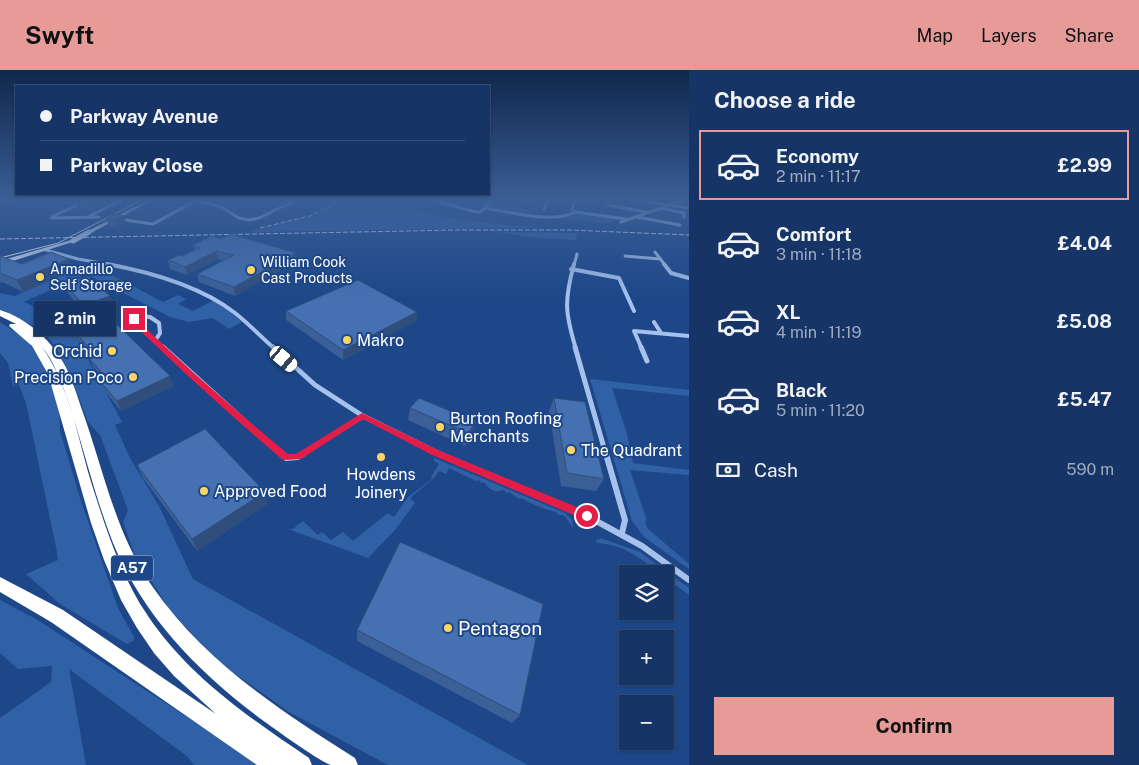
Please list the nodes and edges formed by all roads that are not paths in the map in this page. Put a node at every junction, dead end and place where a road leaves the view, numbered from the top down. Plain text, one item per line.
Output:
1 (89, 232) edge
2 (73, 241) joint
3 (46, 250) junction
4 (655, 252) dead end
5 (577, 254) dead end
6 (625, 256) dead end
7 (660, 259) junction
8 (0, 263) edge
9 (571, 270) junction
10 (689, 278) edge
11 (634, 311) dead end
12 (0, 313) edge
13 (0, 320) edge
14 (654, 322) dead end
15 (660, 333) junction
16 (689, 336) edge
17 (155, 341) junction
18 (647, 361) dead end
19 (362, 416) junction
20 (622, 533) junction
21 (689, 580) edge
22 (0, 584) edge
23 (274, 765) edge
24 (302, 765) edge
25 (348, 765) edge

1 - 2 street, bridge
2 - 3 street
3 - 8 street
3 - 19 street
4 - 7 street
5 - 9 street
6 - 7 street
7 - 10 street
9 - 11 street
9 - 20 street
12 - 25 highway, A57
13 - 24 highway, A57
14 - 15 street
15 - 16 street
15 - 18 street
17 - 17 street
17 - 19 street
19 - 20 street
20 - 21 street
22 - 23 highway

